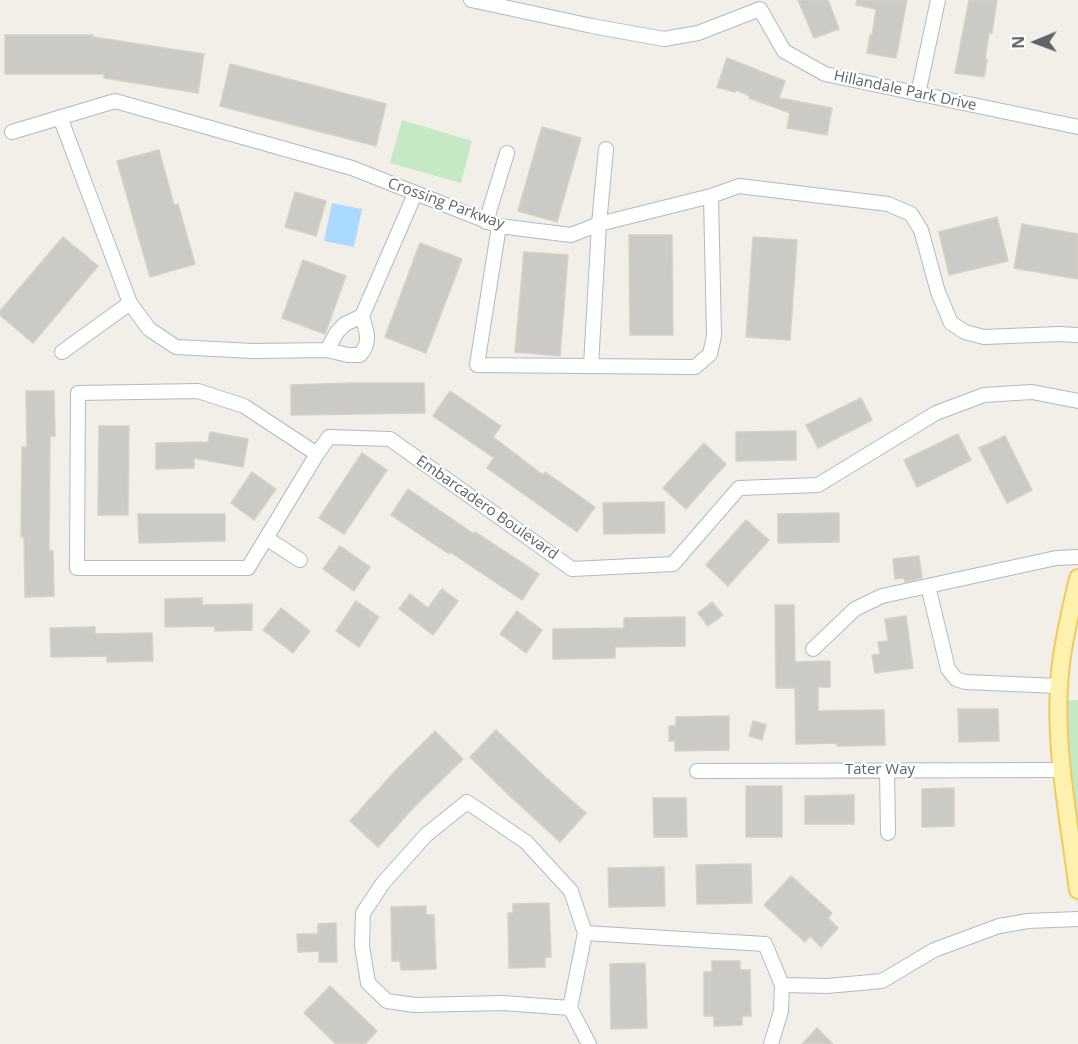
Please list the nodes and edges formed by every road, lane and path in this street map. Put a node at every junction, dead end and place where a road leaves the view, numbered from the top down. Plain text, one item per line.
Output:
1 (471, 0) edge
2 (938, 0) edge
3 (759, 5) edge
4 (918, 94) junction
5 (60, 117) junction
6 (1078, 127) edge
7 (12, 132) dead end
8 (606, 149) dead end
9 (507, 153) dead end
10 (415, 194) junction
11 (711, 196) junction
12 (493, 224) junction
13 (599, 224) junction
14 (130, 303) junction
15 (362, 316) junction
16 (1078, 335) edge
17 (327, 350) junction
18 (62, 352) dead end
19 (591, 366) junction
20 (1078, 401) edge
21 (317, 454) junction
22 (266, 538) junction
23 (1078, 557) edge
24 (300, 560) dead end
25 (1078, 578) edge
26 (928, 586) junction
27 (813, 649) dead end
28 (1059, 686) junction
29 (887, 770) junction
30 (1062, 770) junction
31 (697, 771) dead end
32 (1074, 827) edge
33 (888, 833) dead end
34 (1078, 890) edge
35 (1078, 919) edge
36 (585, 933) junction
37 (782, 985) junction
38 (570, 1008) junction
39 (589, 1044) edge
40 (771, 1044) edge

1 - 3 street, Hillandale Park Drive
2 - 4 street
3 - 4 street, Hillandale Park Drive
4 - 6 street, Hillandale Park Drive
5 - 7 street, Crossing Parkway
5 - 10 street, Crossing Parkway
5 - 14 street
8 - 13 street
9 - 12 street
10 - 12 street, Crossing Parkway
10 - 15 street
11 - 13 street, Crossing Parkway
11 - 16 street, Crossing Parkway
11 - 19 street
12 - 13 street, Crossing Parkway
12 - 19 street
13 - 19 street
14 - 17 street
14 - 18 street
15 - 17 street
15 - 17 street
20 - 21 street, Embarcadero Boulevard
21 - 22 street, Embarcadero Boulevard
21 - 22 street, Embarcadero Boulevard
22 - 24 street
23 - 26 street
25 - 28 main road
26 - 27 street
26 - 28 street
28 - 30 main road
29 - 30 street, Tater Way
29 - 31 street, Tater Way
29 - 33 street
30 - 32 main road
32 - 34 main road
35 - 37 street
36 - 37 street
36 - 38 street
36 - 38 street
37 - 40 street
38 - 39 street

